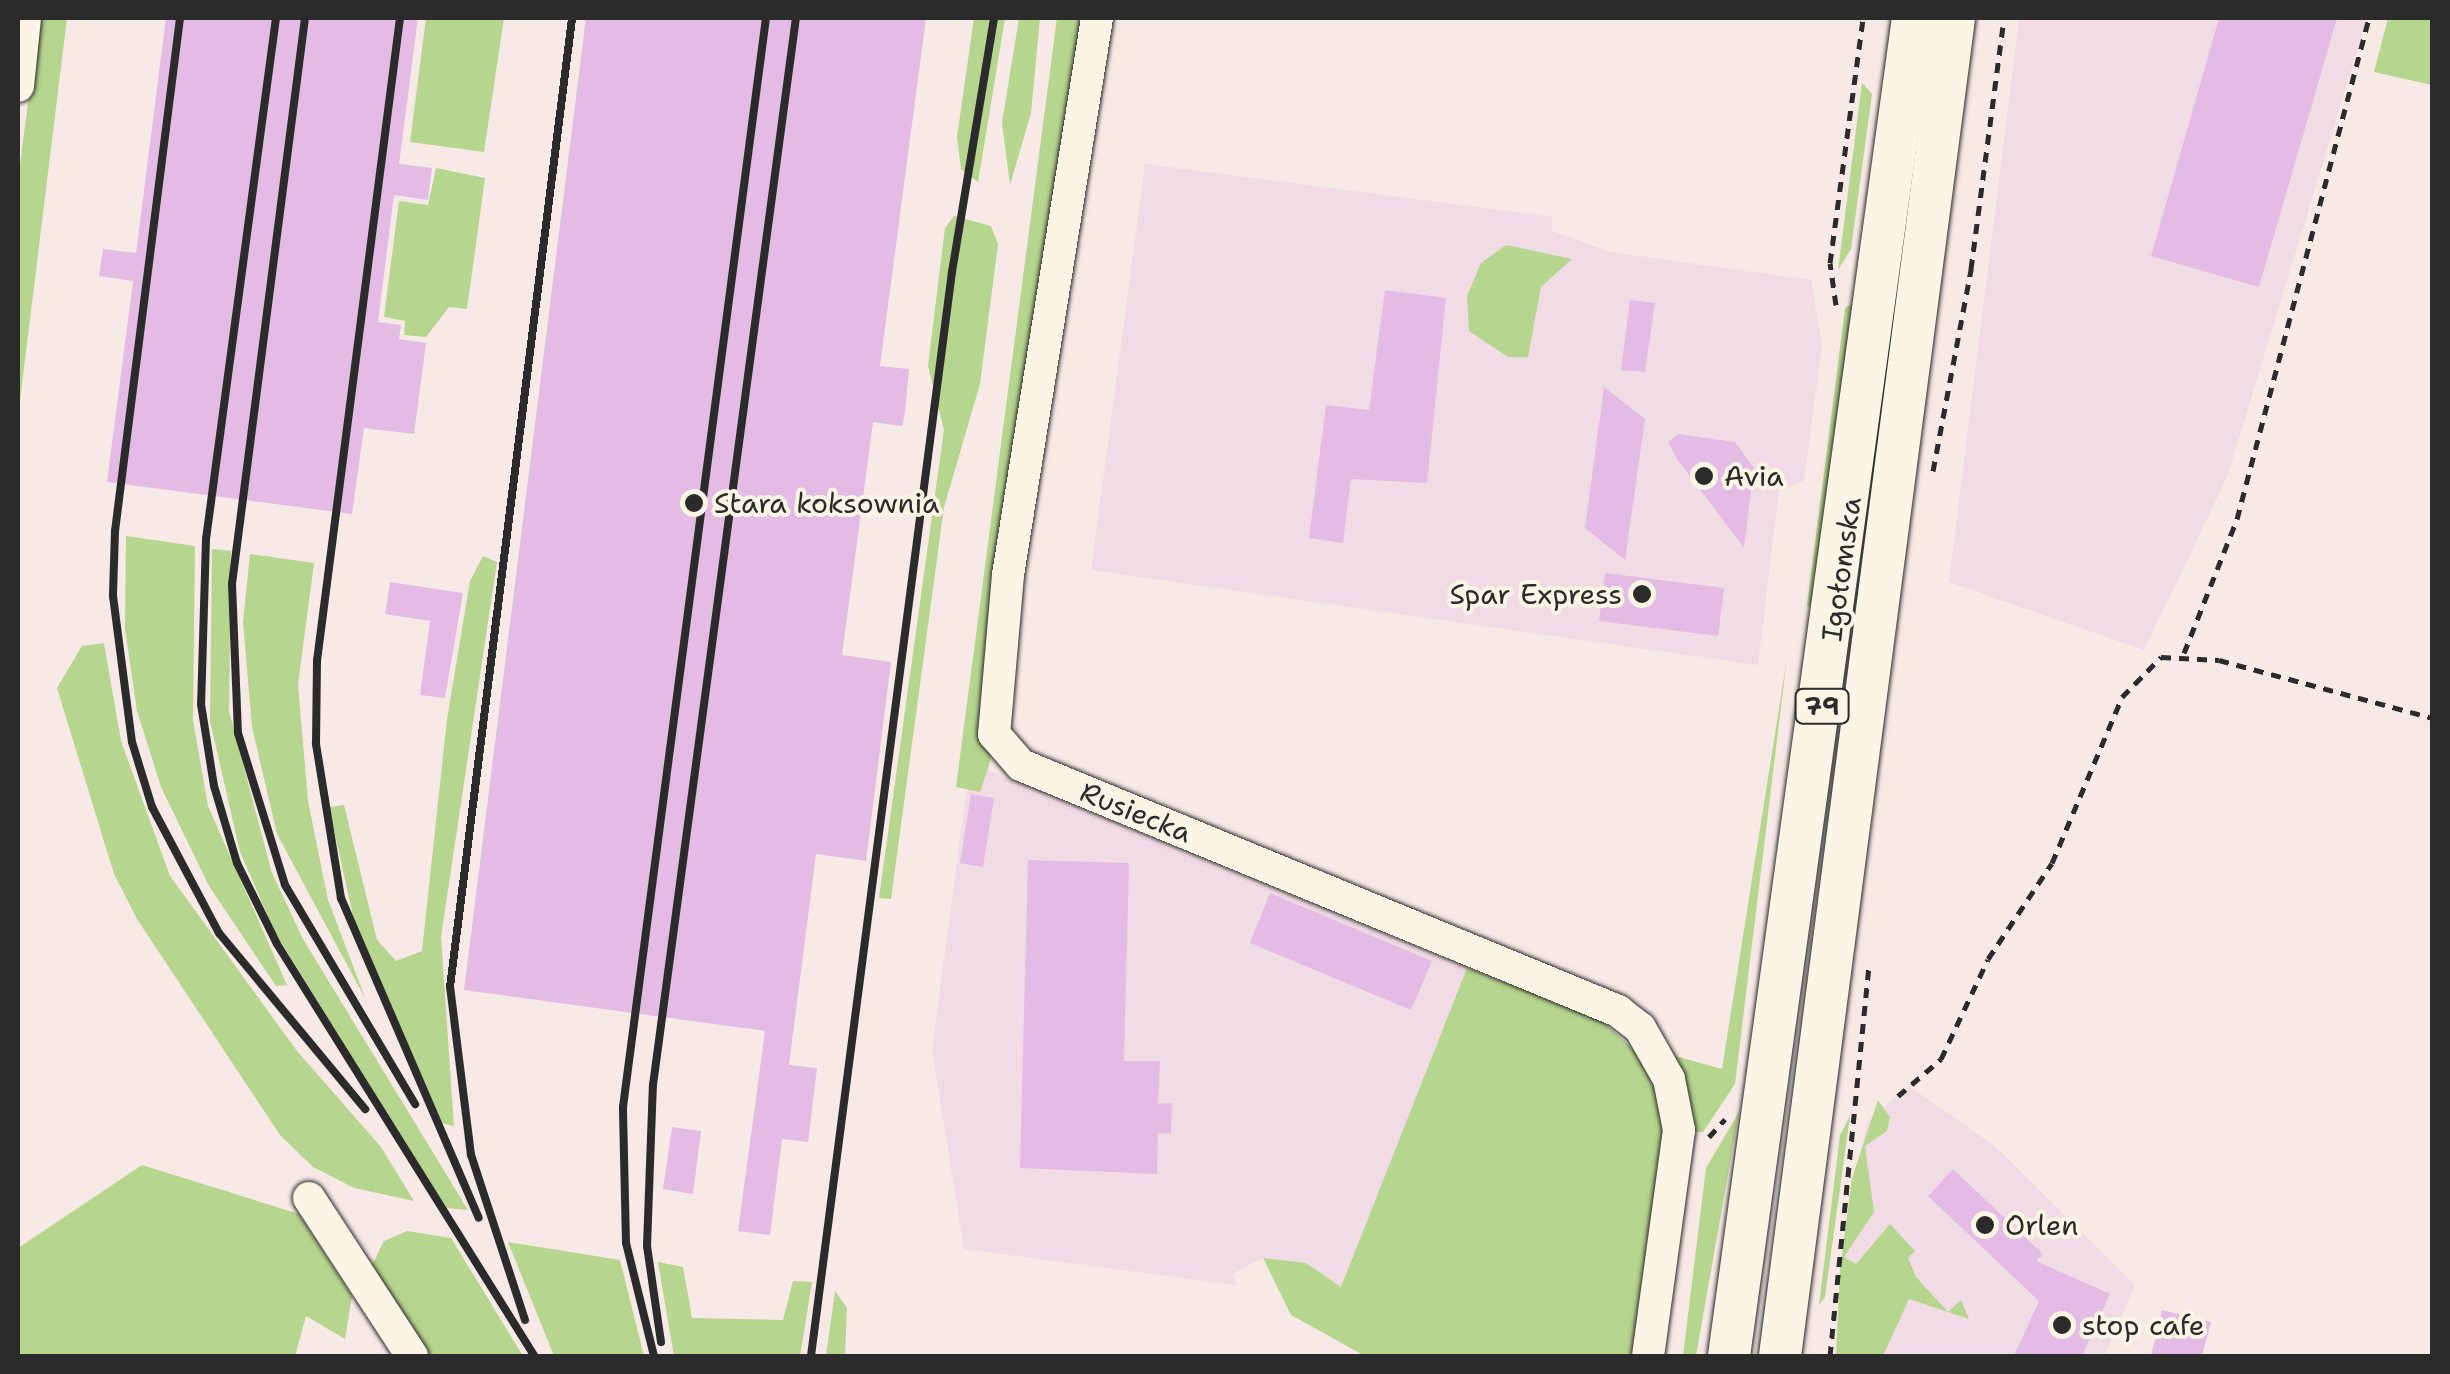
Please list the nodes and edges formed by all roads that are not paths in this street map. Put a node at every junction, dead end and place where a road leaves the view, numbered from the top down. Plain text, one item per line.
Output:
1 (26, 18) edge
2 (1097, 18) edge
3 (1913, 18) edge
4 (1954, 18) edge
5 (1975, 18) edge
6 (18, 86) edge
7 (1936, 154) junction
8 (309, 1198) dead end
9 (412, 1356) edge
10 (1648, 1356) edge
11 (1729, 1356) edge
12 (1780, 1356) edge

1 - 6 street
2 - 10 street, Rusiecka
3 - 11 main road, Igołomska / 79
4 - 7 main road, Igołomska / 79
5 - 7 main road
7 - 12 main road, Igołomska / 79
8 - 9 street

